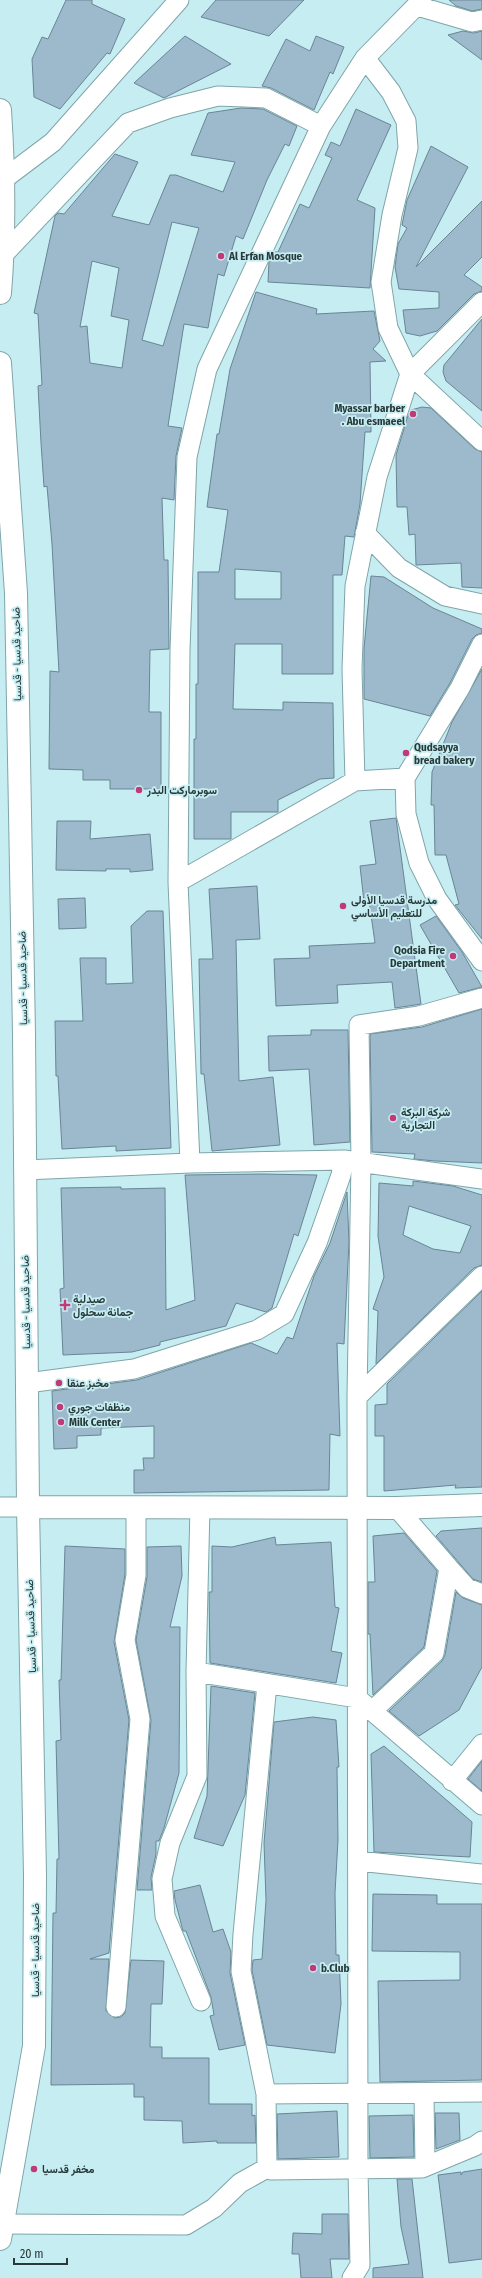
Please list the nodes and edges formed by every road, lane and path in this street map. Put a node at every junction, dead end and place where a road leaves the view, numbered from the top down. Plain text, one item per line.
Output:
1 (179, 0) edge
2 (419, 3) edge
3 (482, 20) edge
4 (365, 58) junction
5 (0, 110) edge
6 (321, 126) junction
7 (4, 179) junction
8 (3, 255) junction
9 (0, 293) edge
10 (482, 302) edge
11 (0, 363) edge
12 (410, 374) junction
13 (482, 441) edge
14 (365, 533) junction
15 (482, 604) edge
16 (482, 644) edge
17 (404, 778) junction
18 (355, 781) junction
19 (178, 882) junction
20 (482, 962) edge
21 (482, 998) edge
22 (352, 1161) junction
23 (190, 1163) junction
24 (24, 1170) junction
25 (482, 1179) edge
26 (482, 1276) edge
27 (27, 1383) junction
28 (357, 1397) junction
29 (482, 1505) edge
30 (0, 1506) edge
31 (28, 1507) junction
32 (136, 1507) junction
33 (200, 1507) junction
34 (358, 1507) junction
35 (397, 1508) junction
36 (449, 1568) junction
37 (482, 1594) edge
38 (196, 1672) junction
39 (267, 1684) junction
40 (357, 1698) junction
41 (372, 1711) junction
42 (482, 1744) edge
43 (452, 1781) junction
44 (482, 1805) edge
45 (358, 1861) junction
46 (482, 1874) edge
47 (201, 2001) dead end
48 (116, 2007) dead end
49 (482, 2092) edge
50 (358, 2093) junction
51 (424, 2093) junction
52 (266, 2094) junction
53 (482, 2141) edge
54 (425, 2166) junction
55 (267, 2168) junction
56 (358, 2170) junction
57 (2, 2231) edge
58 (352, 2278) edge

1 - 7 street
2 - 3 street
2 - 4 street
4 - 6 street
4 - 12 street
5 - 7 main road
6 - 8 street
6 - 19 street
7 - 8 main road
8 - 9 main road
10 - 12 street
11 - 24 main road, ضاحيد قدسيا - قدسيا
12 - 13 street
12 - 14 street
14 - 15 street
14 - 18 street
16 - 17 street
17 - 18 street
17 - 20 street
18 - 19 street
19 - 23 street
21 - 22 street
22 - 23 street
22 - 25 street
22 - 27 street
22 - 28 street
23 - 24 street
24 - 27 main road, ضاحيد قدسيا - قدسيا
26 - 28 street
27 - 31 main road, ضاحيد قدسيا - قدسيا
28 - 34 street
29 - 35 main road
30 - 31 street
31 - 32 main road
31 - 57 main road, ضاحيد قدسيا - قدسيا
32 - 33 main road
32 - 48 street
33 - 34 main road
33 - 38 street
34 - 35 main road
34 - 40 street
35 - 36 street
36 - 37 street
36 - 41 street
38 - 39 street
38 - 47 street
39 - 40 street
39 - 52 street
40 - 41 street
40 - 45 street
41 - 43 street
42 - 43 street
43 - 44 street
45 - 46 street
45 - 50 street
49 - 51 street
50 - 51 street
50 - 52 street
50 - 56 street
51 - 54 street
52 - 55 street
53 - 54 street
54 - 56 street
55 - 56 street
55 - 57 street
56 - 58 street

